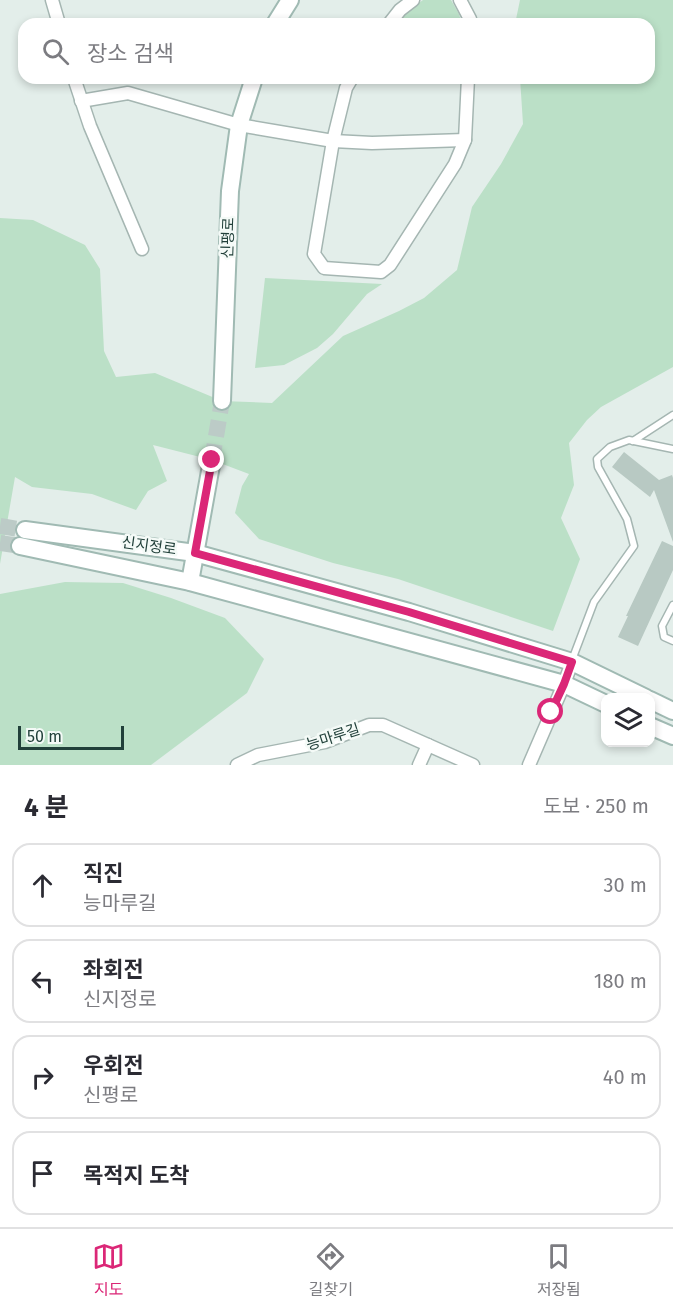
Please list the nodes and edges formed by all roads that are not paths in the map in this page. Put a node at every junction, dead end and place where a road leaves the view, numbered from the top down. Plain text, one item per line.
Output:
1 (52, 0) edge
2 (290, 0) edge
3 (413, 0) edge
4 (460, 0) edge
5 (57, 18) edge
6 (279, 18) edge
7 (394, 18) edge
8 (469, 18) edge
9 (76, 84) edge
10 (252, 84) edge
11 (348, 84) edge
12 (468, 84) edge
13 (81, 101) junction
14 (239, 125) junction
15 (465, 140) junction
16 (333, 141) junction
17 (142, 249) dead end
18 (222, 401) tunnel mouth
19 (673, 415) edge
20 (633, 441) junction
21 (673, 449) edge
22 (212, 460) tunnel mouth
23 (25, 530) tunnel mouth
24 (20, 546) tunnel mouth
25 (195, 553) junction
26 (190, 582) junction
27 (673, 605) edge
28 (673, 641) edge
29 (572, 662) junction
30 (564, 684) junction
31 (636, 693) edge
32 (601, 702) edge
33 (655, 702) edge
34 (673, 711) edge
35 (655, 728) edge
36 (673, 736) edge
37 (428, 745) junction
38 (237, 765) edge
39 (419, 765) edge
40 (472, 765) edge
41 (529, 765) edge

1 - 5 street
2 - 6 street
3 - 7 street
4 - 8 street
9 - 13 street
10 - 14 street, 신평로
11 - 16 street
12 - 15 street
13 - 14 street
13 - 17 street
14 - 16 street
14 - 18 street, 신평로
15 - 16 street
15 - 16 street
19 - 20 lane
20 - 21 lane
20 - 29 lane
22 - 25 street
23 - 25 street, 신지정로
24 - 26 street, 신지정로
25 - 26 street
25 - 29 street, 신지정로
26 - 30 street, 신지정로
27 - 28 lane
29 - 30 street
29 - 31 street, 신지정로
30 - 32 street, 신지정로
30 - 41 street
33 - 34 street
35 - 36 street
37 - 38 street, 능마루길
37 - 39 street
37 - 40 street, 능마루길

